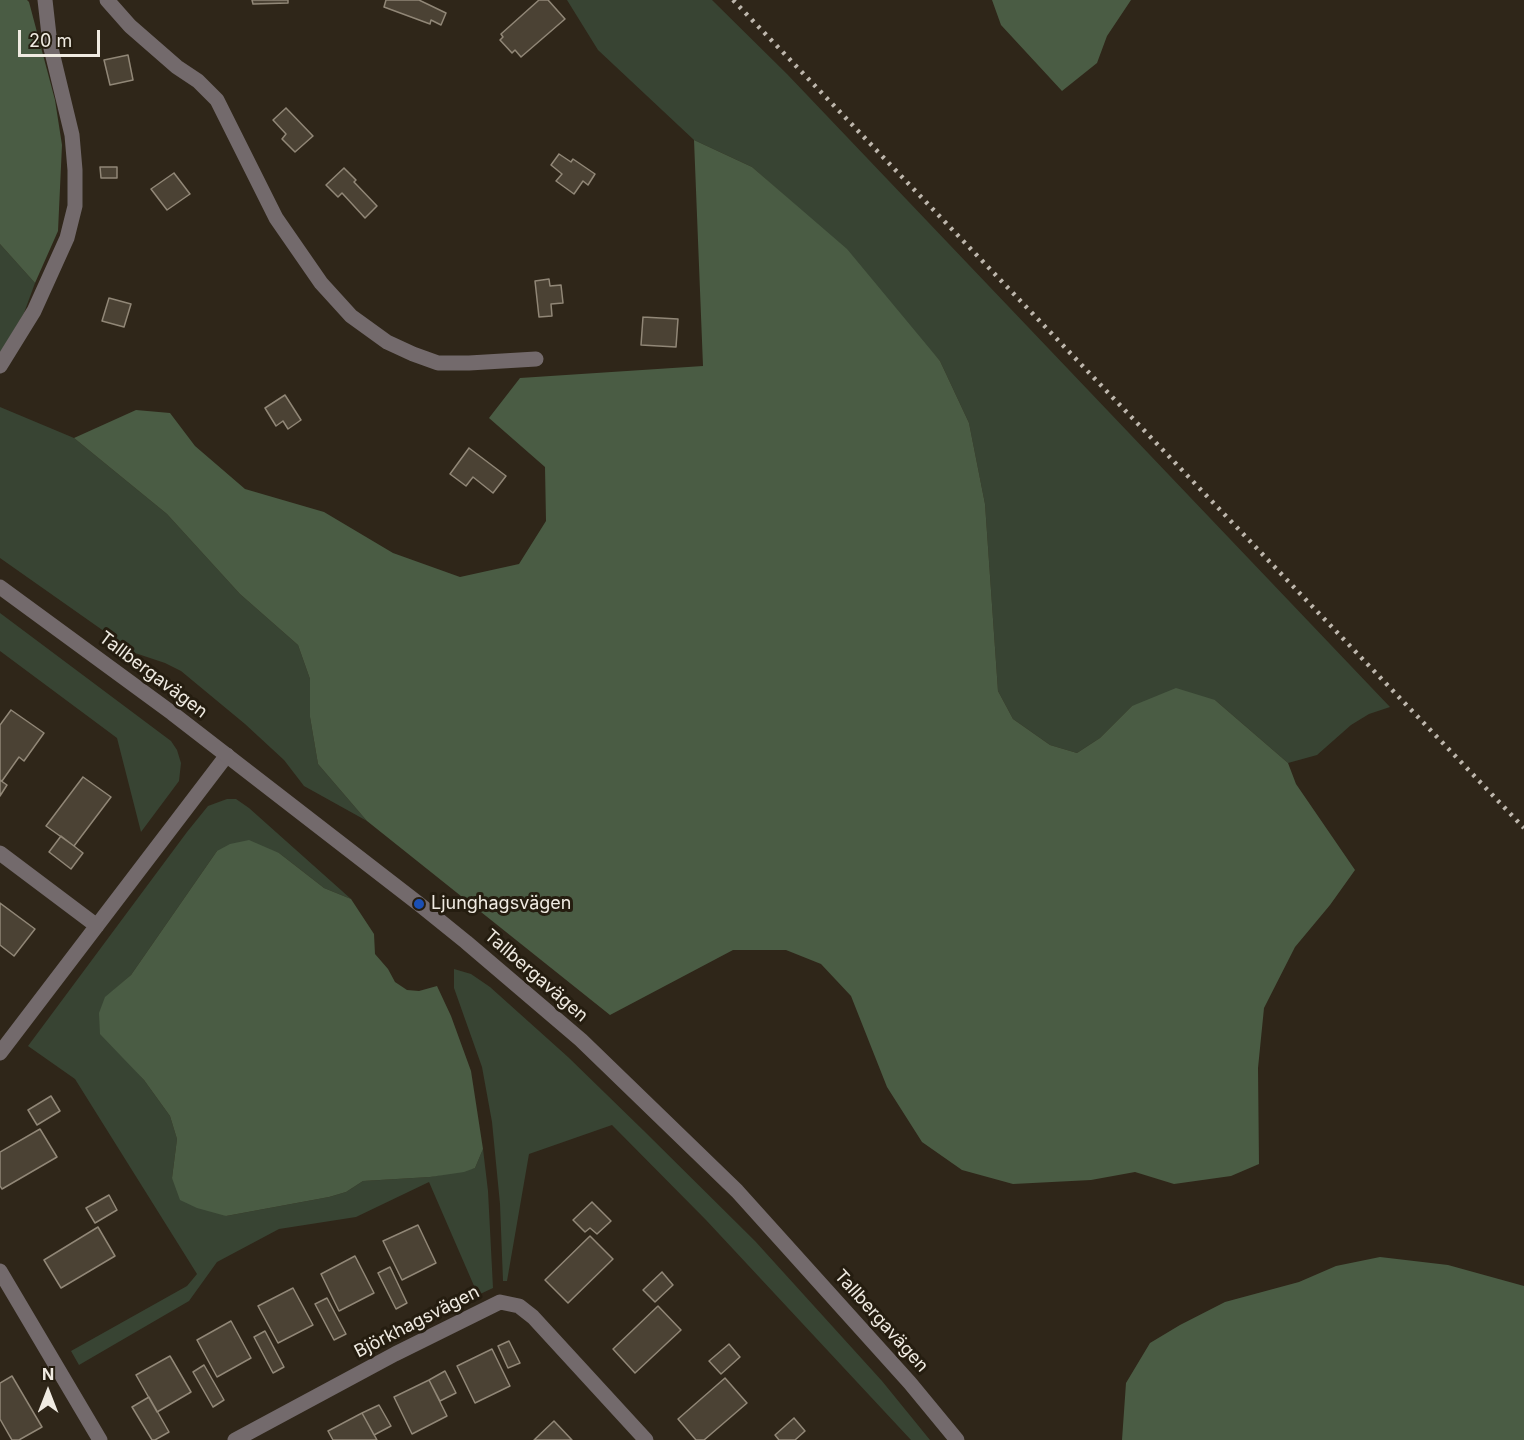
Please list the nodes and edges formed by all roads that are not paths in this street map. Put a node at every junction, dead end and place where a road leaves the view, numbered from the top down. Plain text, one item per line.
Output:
1 (45, 0) edge
2 (107, 0) edge
3 (536, 359) dead end
4 (0, 366) edge
5 (0, 587) edge
6 (226, 755) junction
7 (0, 853) edge
8 (97, 926) junction
9 (0, 1053) edge
10 (0, 1271) edge
11 (100, 1440) edge
12 (235, 1440) edge
13 (646, 1440) edge
14 (957, 1440) edge

1 - 4 street
2 - 3 street
5 - 6 street, Tallbergavägen
6 - 8 street
6 - 14 street, Tallbergavägen
7 - 8 street
8 - 9 street
10 - 11 street
12 - 13 street, Björkhagsvägen

